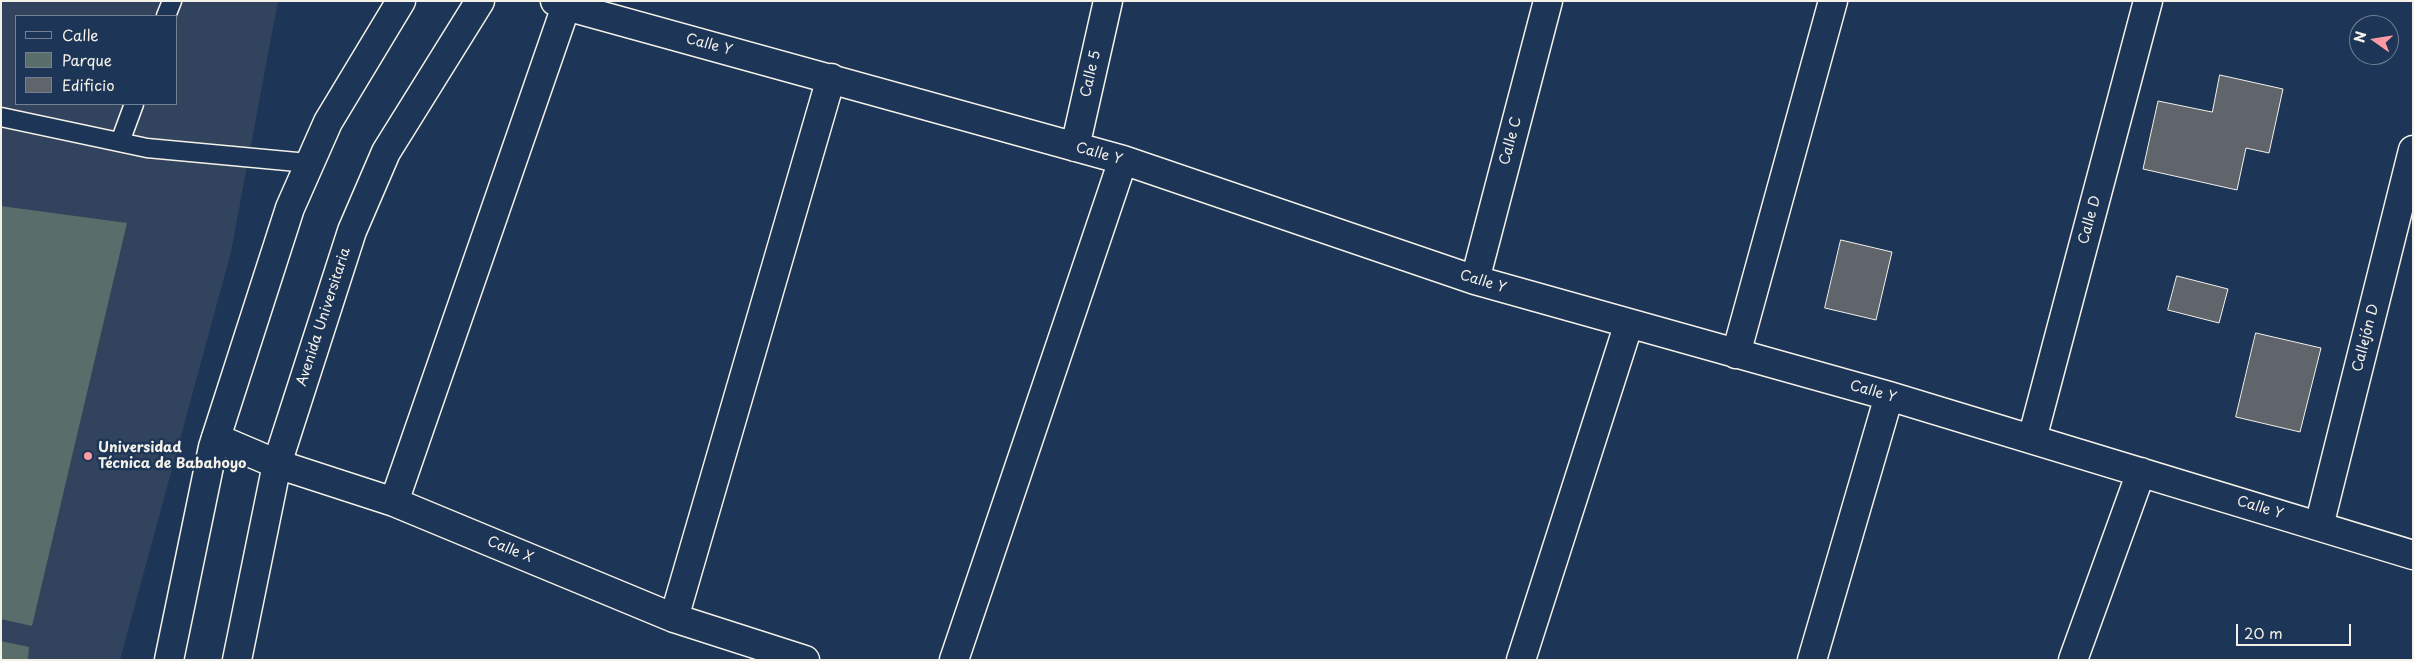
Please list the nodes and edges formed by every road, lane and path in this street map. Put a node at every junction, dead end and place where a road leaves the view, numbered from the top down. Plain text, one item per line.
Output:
1 (172, 1) edge
2 (402, 1) edge
3 (480, 1) edge
4 (1108, 1) edge
5 (1548, 1) edge
6 (1833, 1) edge
7 (2148, 1) edge
8 (560, 4) edge
9 (166, 15) edge
10 (832, 78) junction
11 (134, 105) edge
12 (1, 117) edge
13 (120, 142) junction
14 (1075, 147) junction
15 (2413, 150) edge
16 (1124, 160) junction
17 (308, 163) junction
18 (1475, 280) junction
19 (1628, 323) junction
20 (1736, 354) junction
21 (1889, 396) junction
22 (216, 438) junction
23 (2032, 439) junction
24 (277, 464) junction
25 (2141, 472) junction
26 (394, 502) junction
27 (2318, 526) junction
28 (2413, 555) edge
29 (674, 618) junction
30 (170, 660) edge
31 (237, 660) edge
32 (805, 660) edge
33 (954, 660) edge
34 (1521, 660) edge
35 (1812, 660) edge
36 (2073, 660) edge

1 - 9 lane
2 - 17 main road
3 - 24 main road, Avenida Universitaria
4 - 14 main road, Calle 5
5 - 18 main road, Calle C
6 - 20 main road
7 - 23 main road, Calle D
8 - 10 main road, Calle Y
8 - 26 main road
10 - 14 main road, Calle Y
10 - 29 main road
11 - 13 lane
12 - 13 lane
13 - 17 lane
14 - 16 main road, Calle Y
15 - 27 main road, Callejón D
16 - 18 main road, Calle Y
16 - 33 main road
17 - 22 main road
18 - 19 main road, Calle Y
19 - 20 main road, Calle Y
19 - 34 main road
20 - 21 main road, Calle Y
21 - 23 main road, Calle Y
21 - 35 main road
22 - 24 main road, Calle X
22 - 30 main road
23 - 25 main road, Calle Y
24 - 26 main road, Calle X
24 - 31 main road, Avenida Universitaria
25 - 27 main road, Calle Y
25 - 36 main road
26 - 29 main road, Calle X
27 - 28 main road, Calle Y
29 - 32 main road, Calle X

